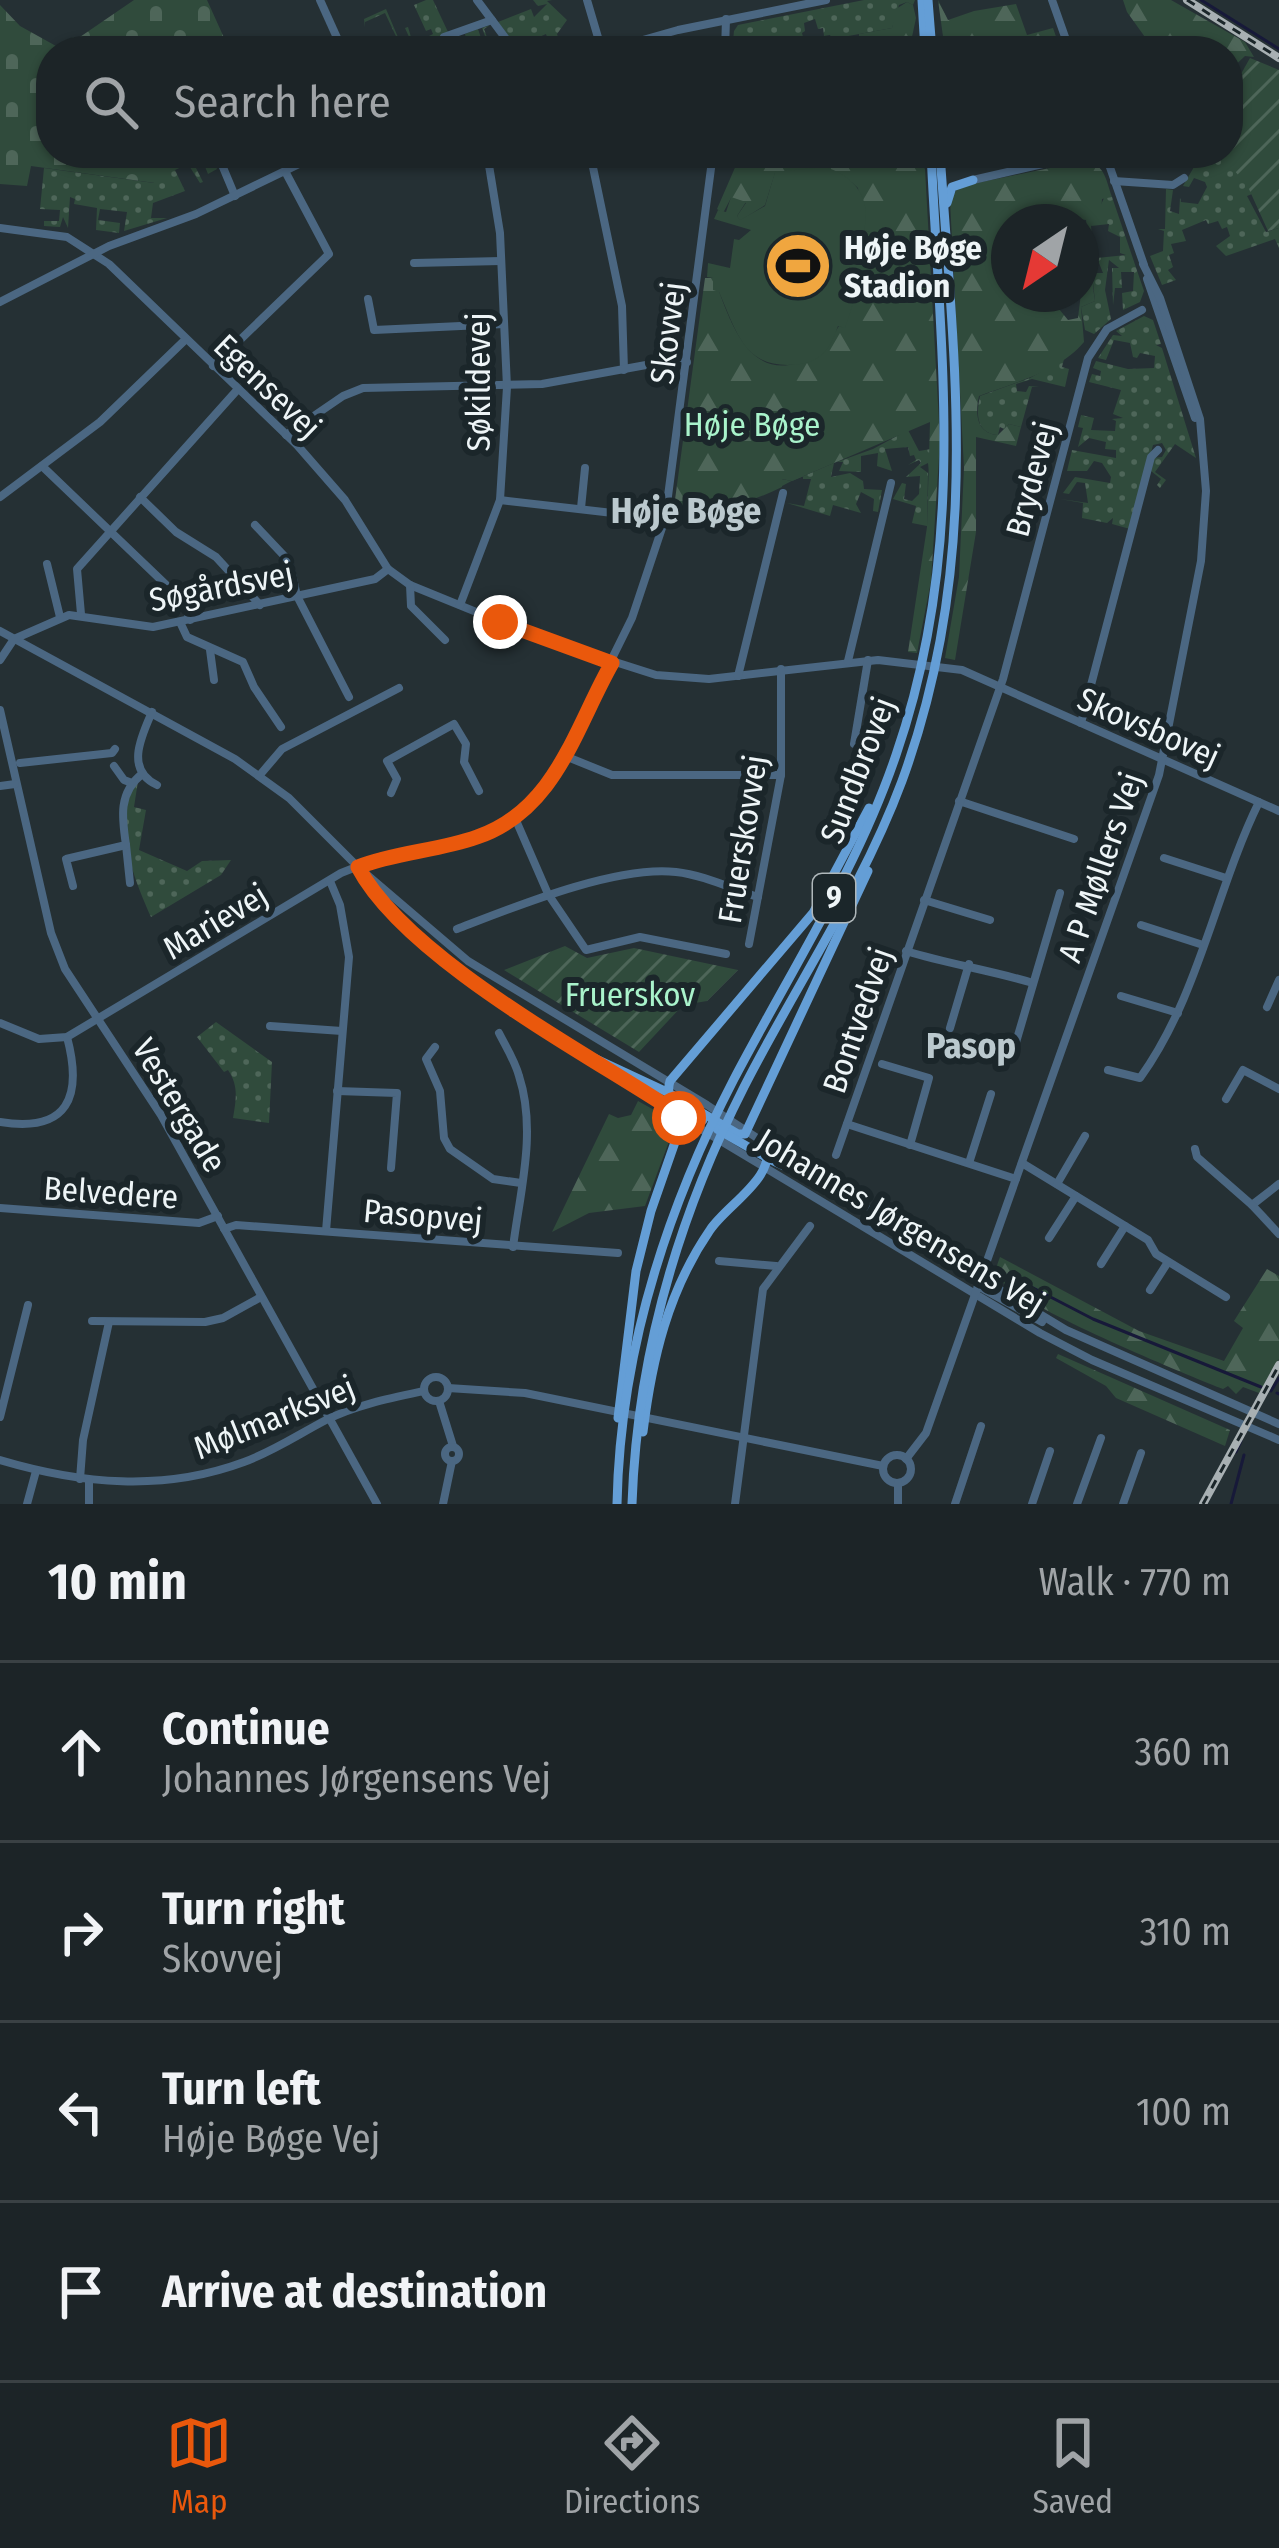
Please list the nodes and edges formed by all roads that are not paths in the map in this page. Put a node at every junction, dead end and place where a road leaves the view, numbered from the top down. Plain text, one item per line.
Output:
1 (320, 0) edge
2 (477, 0) edge
3 (586, 0) edge
4 (826, 0) edge
5 (1052, 0) edge
6 (726, 19) junction
7 (492, 20) junction
8 (336, 36) edge
9 (446, 36) edge
10 (504, 36) edge
11 (598, 36) edge
12 (661, 36) edge
13 (725, 36) edge
14 (1065, 36) edge
15 (223, 168) edge
16 (295, 168) edge
17 (489, 168) edge
18 (593, 168) edge
19 (711, 168) edge
20 (928, 168) edge
21 (934, 168) edge
22 (1025, 168) edge
23 (1110, 168) edge
24 (941, 169) joint
25 (286, 173) junction
26 (1184, 178) dead end
27 (973, 180) junction
28 (1114, 181) junction
29 (932, 194) junction
30 (235, 196) junction
31 (0, 228) edge
32 (95, 253) junction
33 (501, 261) junction
34 (414, 263) dead end
35 (948, 274) junction
36 (368, 299) dead end
37 (0, 302) edge
38 (1142, 310) dead end
39 (504, 324) junction
40 (185, 339) junction
41 (687, 362) junction
42 (213, 365) junction
43 (624, 370) junction
44 (507, 387) junction
45 (238, 389) junction
46 (286, 435) junction
47 (1158, 450) dead end
48 (42, 466) junction
49 (585, 468) dead end
50 (891, 483) dead end
51 (783, 493) dead end
52 (0, 497) edge
53 (140, 497) junction
54 (500, 500) junction
55 (580, 508) junction
56 (665, 519) junction
57 (254, 525) dead end
58 (108, 531) junction
59 (47, 564) dead end
60 (388, 569) junction
61 (410, 585) junction
62 (298, 596) junction
63 (260, 605) junction
64 (460, 605) junction
65 (81, 614) junction
66 (60, 617) junction
67 (185, 621) junction
68 (0, 631) edge
69 (14, 639) junction
70 (445, 640) dead end
71 (210, 650) junction
72 (0, 660) edge
73 (868, 660) junction
74 (848, 661) junction
75 (612, 663) junction
76 (781, 669) junction
77 (738, 676) junction
78 (214, 680) dead end
79 (919, 680) junction
80 (1000, 685) junction
81 (399, 688) dead end
82 (349, 697) dead end
83 (0, 710) edge
84 (152, 712) junction
85 (1082, 723) junction
86 (281, 728) dead end
87 (854, 744) dead end
88 (115, 749) dead end
89 (565, 756) junction
90 (1162, 759) junction
91 (20, 763) dead end
92 (114, 766) dead end
93 (142, 774) junction
94 (781, 775) junction
95 (259, 776) junction
96 (902, 781) junction
97 (132, 783) junction
98 (15, 784) junction
99 (157, 785) dead end
100 (0, 786) edge
101 (479, 791) dead end
102 (391, 793) dead end
103 (959, 801) junction
104 (1259, 802) junction
105 (1279, 811) edge
106 (515, 818) junction
107 (1074, 839) dead end
108 (126, 845) junction
109 (1164, 858) dead end
110 (358, 867) junction
111 (1226, 878) junction
112 (330, 881) junction
113 (130, 883) dead end
114 (73, 886) dead end
115 (1060, 893) dead end
116 (548, 894) junction
117 (758, 898) junction
118 (924, 900) junction
119 (990, 920) dead end
120 (1141, 925) dead end
121 (457, 929) dead end
122 (749, 944) dead end
123 (1203, 945) junction
124 (905, 951) junction
125 (726, 954) dead end
126 (969, 964) junction
127 (1279, 980) edge
128 (1033, 983) junction
129 (1121, 996) dead end
130 (1267, 1007) dead end
131 (1178, 1013) junction
132 (98, 1019) junction
133 (0, 1023) edge
134 (270, 1026) dead end
135 (950, 1028) dead end
136 (342, 1031) junction
137 (499, 1033) dead end
138 (67, 1037) junction
139 (435, 1047) dead end
140 (1014, 1049) dead end
141 (595, 1058) junction
142 (882, 1064) dead end
143 (1108, 1070) dead end
144 (668, 1088) junction
145 (1279, 1089) edge
146 (337, 1091) junction
147 (991, 1094) dead end
148 (1226, 1099) dead end
149 (680, 1114) junction
150 (0, 1122) edge
151 (847, 1124) junction
152 (747, 1130) junction
153 (1085, 1136) dead end
154 (764, 1142) junction
155 (910, 1145) junction
156 (1195, 1149) dead end
157 (836, 1155) dead end
158 (768, 1163) junction
159 (969, 1163) junction
160 (1022, 1163) junction
161 (391, 1168) dead end
162 (1016, 1179) junction
163 (520, 1183) junction
164 (1057, 1184) junction
165 (1279, 1184) edge
166 (838, 1191) junction
167 (1076, 1196) junction
168 (1252, 1205) junction
169 (0, 1208) edge
170 (218, 1216) junction
171 (809, 1226) dead end
172 (1125, 1226) junction
173 (224, 1229) junction
174 (326, 1231) junction
175 (1279, 1234) edge
176 (1049, 1238) dead end
177 (513, 1247) junction
178 (618, 1253) dead end
179 (719, 1261) dead end
180 (1168, 1262) junction
181 (1101, 1264) dead end
182 (777, 1266) junction
183 (978, 1287) junction
184 (1150, 1290) dead end
185 (261, 1297) junction
186 (1226, 1297) dead end
187 (28, 1305) dead end
188 (92, 1322) dead end
189 (109, 1322) junction
190 (448, 1388) junction
191 (424, 1391) junction
192 (439, 1401) junction
193 (0, 1417) edge
194 (330, 1418) junction
195 (1279, 1424) edge
196 (981, 1426) dead end
197 (743, 1437) junction
198 (1101, 1438) dead end
199 (1279, 1440) edge
200 (1050, 1451) dead end
201 (1141, 1453) dead end
202 (906, 1459) junction
203 (0, 1460) edge
204 (634, 1466) junction
205 (883, 1466) junction
206 (36, 1471) junction
207 (84, 1479) junction
208 (898, 1483) junction
209 (617, 1490) junction
210 (28, 1504) edge
211 (89, 1504) edge
212 (377, 1504) edge
213 (443, 1504) edge
214 (616, 1504) edge
215 (632, 1504) edge
216 (735, 1504) edge
217 (898, 1504) edge
218 (956, 1504) edge
219 (1032, 1504) edge
220 (1077, 1504) edge
221 (1123, 1504) edge

1 - 8 street
2 - 7 street
3 - 11 street
4 - 6 street
5 - 14 street
6 - 12 street
6 - 13 street
7 - 9 street
7 - 10 street
15 - 30 street
16 - 25 street
17 - 33 street, Søkildevej
18 - 43 street
19 - 41 street, Skovvej
20 - 29 main road
21 - 29 main road, Sundbrovej / 9
22 - 27 street
23 - 28 street, A P Møllers Vej
24 - 27 main road
24 - 35 main road, Sundbrovej / 9
25 - 30 street
25 - 42 street
26 - 28 street
27 - 35 main road
28 - 90 street, A P Møllers Vej
29 - 79 main road, Sundbrovej / 9
30 - 32 street
31 - 32 street
32 - 37 street
32 - 40 street, Egensevej
33 - 34 street
33 - 39 street, Søkildevej
35 - 96 main road, Sundbrovej / 9
36 - 39 street
38 - 80 street, Brydevej
39 - 44 street, Søkildevej
40 - 42 street, Egensevej
40 - 48 street
41 - 43 street
41 - 56 street, Skovvej
42 - 45 street, Egensevej
43 - 44 street
44 - 46 street
44 - 54 street, Søkildevej
45 - 46 street, Egensevej
45 - 53 street
46 - 60 street, Egensevej
47 - 85 street
48 - 52 street
48 - 58 street
49 - 55 street
50 - 74 street
51 - 77 street
53 - 58 street
53 - 63 street
54 - 55 street
54 - 64 street, Søkildevej
55 - 56 street
56 - 75 street, Skovvej
57 - 62 street
58 - 65 street
58 - 67 street
59 - 66 street
60 - 61 street
60 - 62 street, Søgårdsvej
61 - 64 street, Skovsbovej
61 - 70 street
62 - 63 street, Søgårdsvej
62 - 82 street
63 - 67 street, Søgårdsvej
64 - 75 street, Skovsbovej
65 - 66 street, Søgårdsvej
65 - 67 street, Søgårdsvej
66 - 69 street, Søgårdsvej
67 - 71 street
68 - 69 street
69 - 72 street
69 - 84 street
71 - 78 street
71 - 86 street
73 - 74 street, Skovsbovej
73 - 80 street, Skovsbovej
73 - 87 street
74 - 76 street, Skovsbovej
75 - 77 street, Skovsbovej
75 - 89 street, Skovvej
76 - 77 street, Skovsbovej
76 - 94 street, Fruerskovvej
79 - 144 main road
79 - 209 main road, Sundbrovej / 9
80 - 85 street, Skovsbovej
80 - 103 street, Bontvedvej
81 - 95 street
83 - 98 street, Vestergade
84 - 93 street
84 - 95 street
85 - 90 street, Skovsbovej
88 - 91 street
89 - 94 street
89 - 106 street, Skovvej
90 - 104 street, Skovsbovej
90 - 160 street, A P Møllers Vej
92 - 97 street
93 - 97 street
93 - 99 street
94 - 117 street, Fruerskovvej
95 - 110 street
96 - 152 main road
96 - 204 main road, Sundbrovej / 9
97 - 108 street
98 - 100 street
98 - 132 street, Vestergade
101 - 102 street
103 - 107 street
103 - 118 street, Bontvedvej
104 - 105 street, Skovsbovej
104 - 111 street
106 - 110 street, Skovvej
106 - 116 street
108 - 113 street
108 - 114 street
109 - 111 street
110 - 112 street, Marievej
110 - 141 street
110 - 144 street
111 - 123 street
112 - 132 street, Marievej
112 - 136 street
115 - 128 street
116 - 117 street
116 - 121 street
116 - 125 street
117 - 122 street, Fruerskovvej
118 - 119 street
118 - 124 street, Bontvedvej
120 - 123 street
123 - 131 street
124 - 126 street
124 - 151 street, Bontvedvej
126 - 128 street
126 - 135 street
127 - 130 street
128 - 140 street
129 - 131 street
131 - 143 street
132 - 138 street, Marievej
132 - 170 street, Vestergade
133 - 138 street
134 - 136 street
136 - 146 street
137 - 163 street
138 - 150 street
139 - 163 street
141 - 144 main road
141 - 149 street
142 - 155 street
144 - 149 main road
144 - 152 main road
145 - 148 street
146 - 161 street
146 - 174 street
147 - 159 street
149 - 158 main road
149 - 209 main road
151 - 155 street
151 - 157 street, Bontvedvej
152 - 154 street, Johannes Jørgensens Vej
153 - 164 street
154 - 158 main road
154 - 166 street, Johannes Jørgensens Vej
155 - 159 street
156 - 168 street
158 - 166 main road
158 - 183 street, Johannes Jørgensens Vej
158 - 204 main road
159 - 162 street
160 - 162 street, A P Møllers Vej
160 - 164 street
162 - 183 street, A P Møllers Vej
163 - 177 street
164 - 167 street
165 - 168 street
166 - 183 street, Johannes Jørgensens Vej
167 - 172 street
167 - 176 street
168 - 175 street
169 - 170 street, Belvedere
170 - 173 street, Vestergade
171 - 182 street
172 - 180 street
172 - 181 street
173 - 174 street, Pasopvej
173 - 185 street, Vestergade
174 - 177 street, Pasopvej
177 - 178 street, Pasopvej
179 - 182 street
180 - 184 street
180 - 186 street
182 - 197 street
183 - 195 street, Johannes Jørgensens Vej
183 - 199 street, Johannes Jørgensens Vej
183 - 202 street, A P Møllers Vej
185 - 189 street
185 - 194 street, Vestergade
187 - 193 street
188 - 189 street
189 - 207 street
190 - 191 street
190 - 192 street
190 - 197 street
191 - 192 street
191 - 194 street, Mølmarksvej
192 - 213 street
194 - 207 street, Mølmarksvej
194 - 212 street, Vestergade
196 - 218 street
197 - 205 street
197 - 216 street
198 - 220 street
200 - 219 street
201 - 221 street
202 - 205 street
202 - 208 street
203 - 206 street, Mølmarksvej
204 - 215 main road, Sundbrovej / 9
205 - 208 street
206 - 207 street, Mølmarksvej
206 - 210 street
207 - 211 street
208 - 217 street
209 - 214 main road, Sundbrovej / 9

